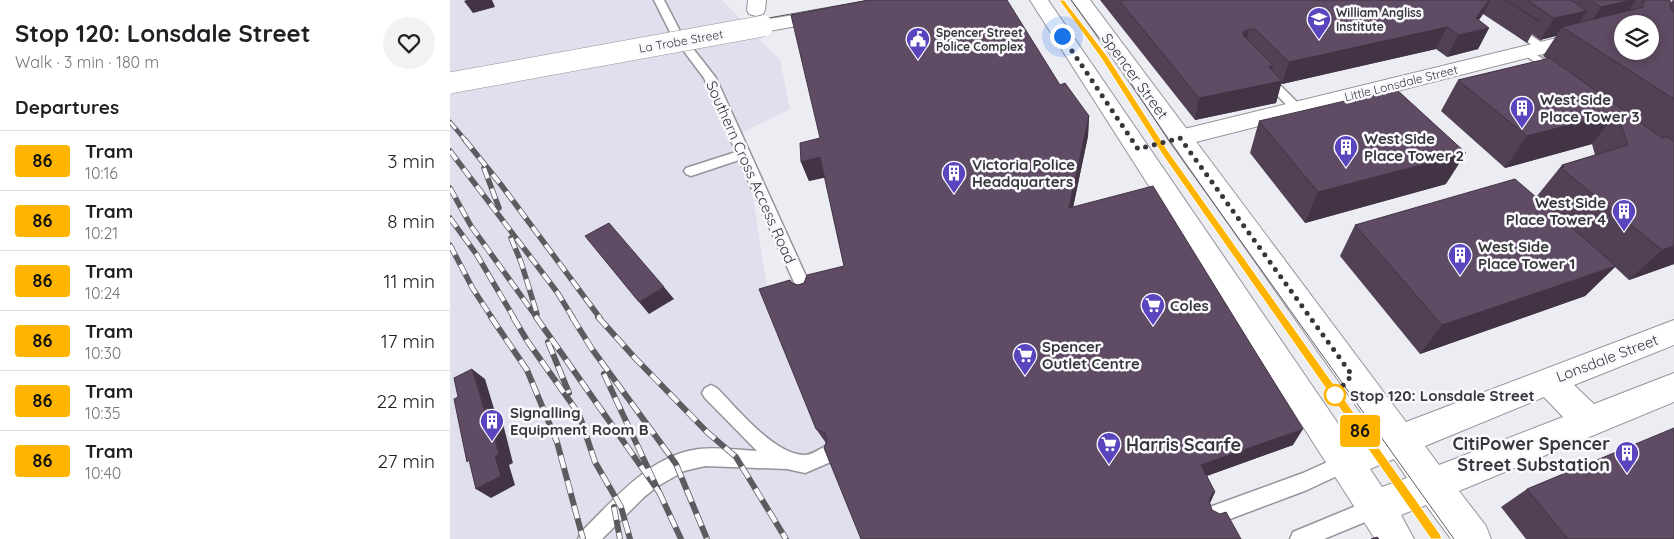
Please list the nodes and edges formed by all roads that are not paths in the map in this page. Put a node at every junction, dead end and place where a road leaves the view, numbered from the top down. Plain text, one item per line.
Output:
1 (659, 0) edge
2 (1039, 0) edge
3 (1081, 0) edge
4 (803, 2) dead end
5 (756, 12) edge
6 (844, 12) edge
7 (1501, 18) dead end
8 (1614, 29) edge
9 (1535, 50) junction
10 (450, 65) edge
11 (1259, 69) edge
12 (1569, 80) edge
13 (450, 83) edge
14 (1297, 109) junction
15 (1180, 138) junction
16 (1138, 149) junction
17 (744, 154) junction
18 (691, 171) dead end
19 (807, 296) edge
20 (1674, 332) edge
21 (1549, 380) junction
22 (1674, 387) edge
23 (711, 393) dead end
24 (1589, 422) junction
25 (1400, 441) junction
26 (826, 455) edge
27 (785, 461) junction
28 (1345, 463) junction
29 (1432, 484) junction
30 (1375, 508) junction
31 (1214, 515) edge
32 (588, 539) edge
33 (1300, 539) edge
34 (1396, 539) edge
35 (1473, 539) edge

1 - 17 lane, Southern Cross Access Road
2 - 16 main road
3 - 15 main road, Spencer Street
4 - 5 main road, La Trobe Street
5 - 6 main road, La Trobe Street
5 - 10 main road, La Trobe Street
5 - 13 main road, La Trobe Street, bridge
7 - 9 lane
8 - 9 main road, Little Lonsdale Street
9 - 12 lane
9 - 14 main road, Little Lonsdale Street
11 - 14 lane
14 - 15 main road, Little Lonsdale Street
15 - 16 main road, Little Lonsdale Street
15 - 25 main road, Spencer Street
16 - 28 main road
17 - 18 lane
17 - 19 lane, Southern Cross Access Road
20 - 21 main road, Lonsdale Street
21 - 24 main road
21 - 25 main road, Lonsdale Street
22 - 24 main road
23 - 27 lane
24 - 29 main road
25 - 28 main road, Lonsdale Street
25 - 29 main road, Spencer Street
26 - 27 lane
27 - 32 lane
28 - 30 main road
28 - 31 lane
29 - 30 main road
29 - 35 main road, Spencer Street
30 - 33 lane
30 - 34 main road

